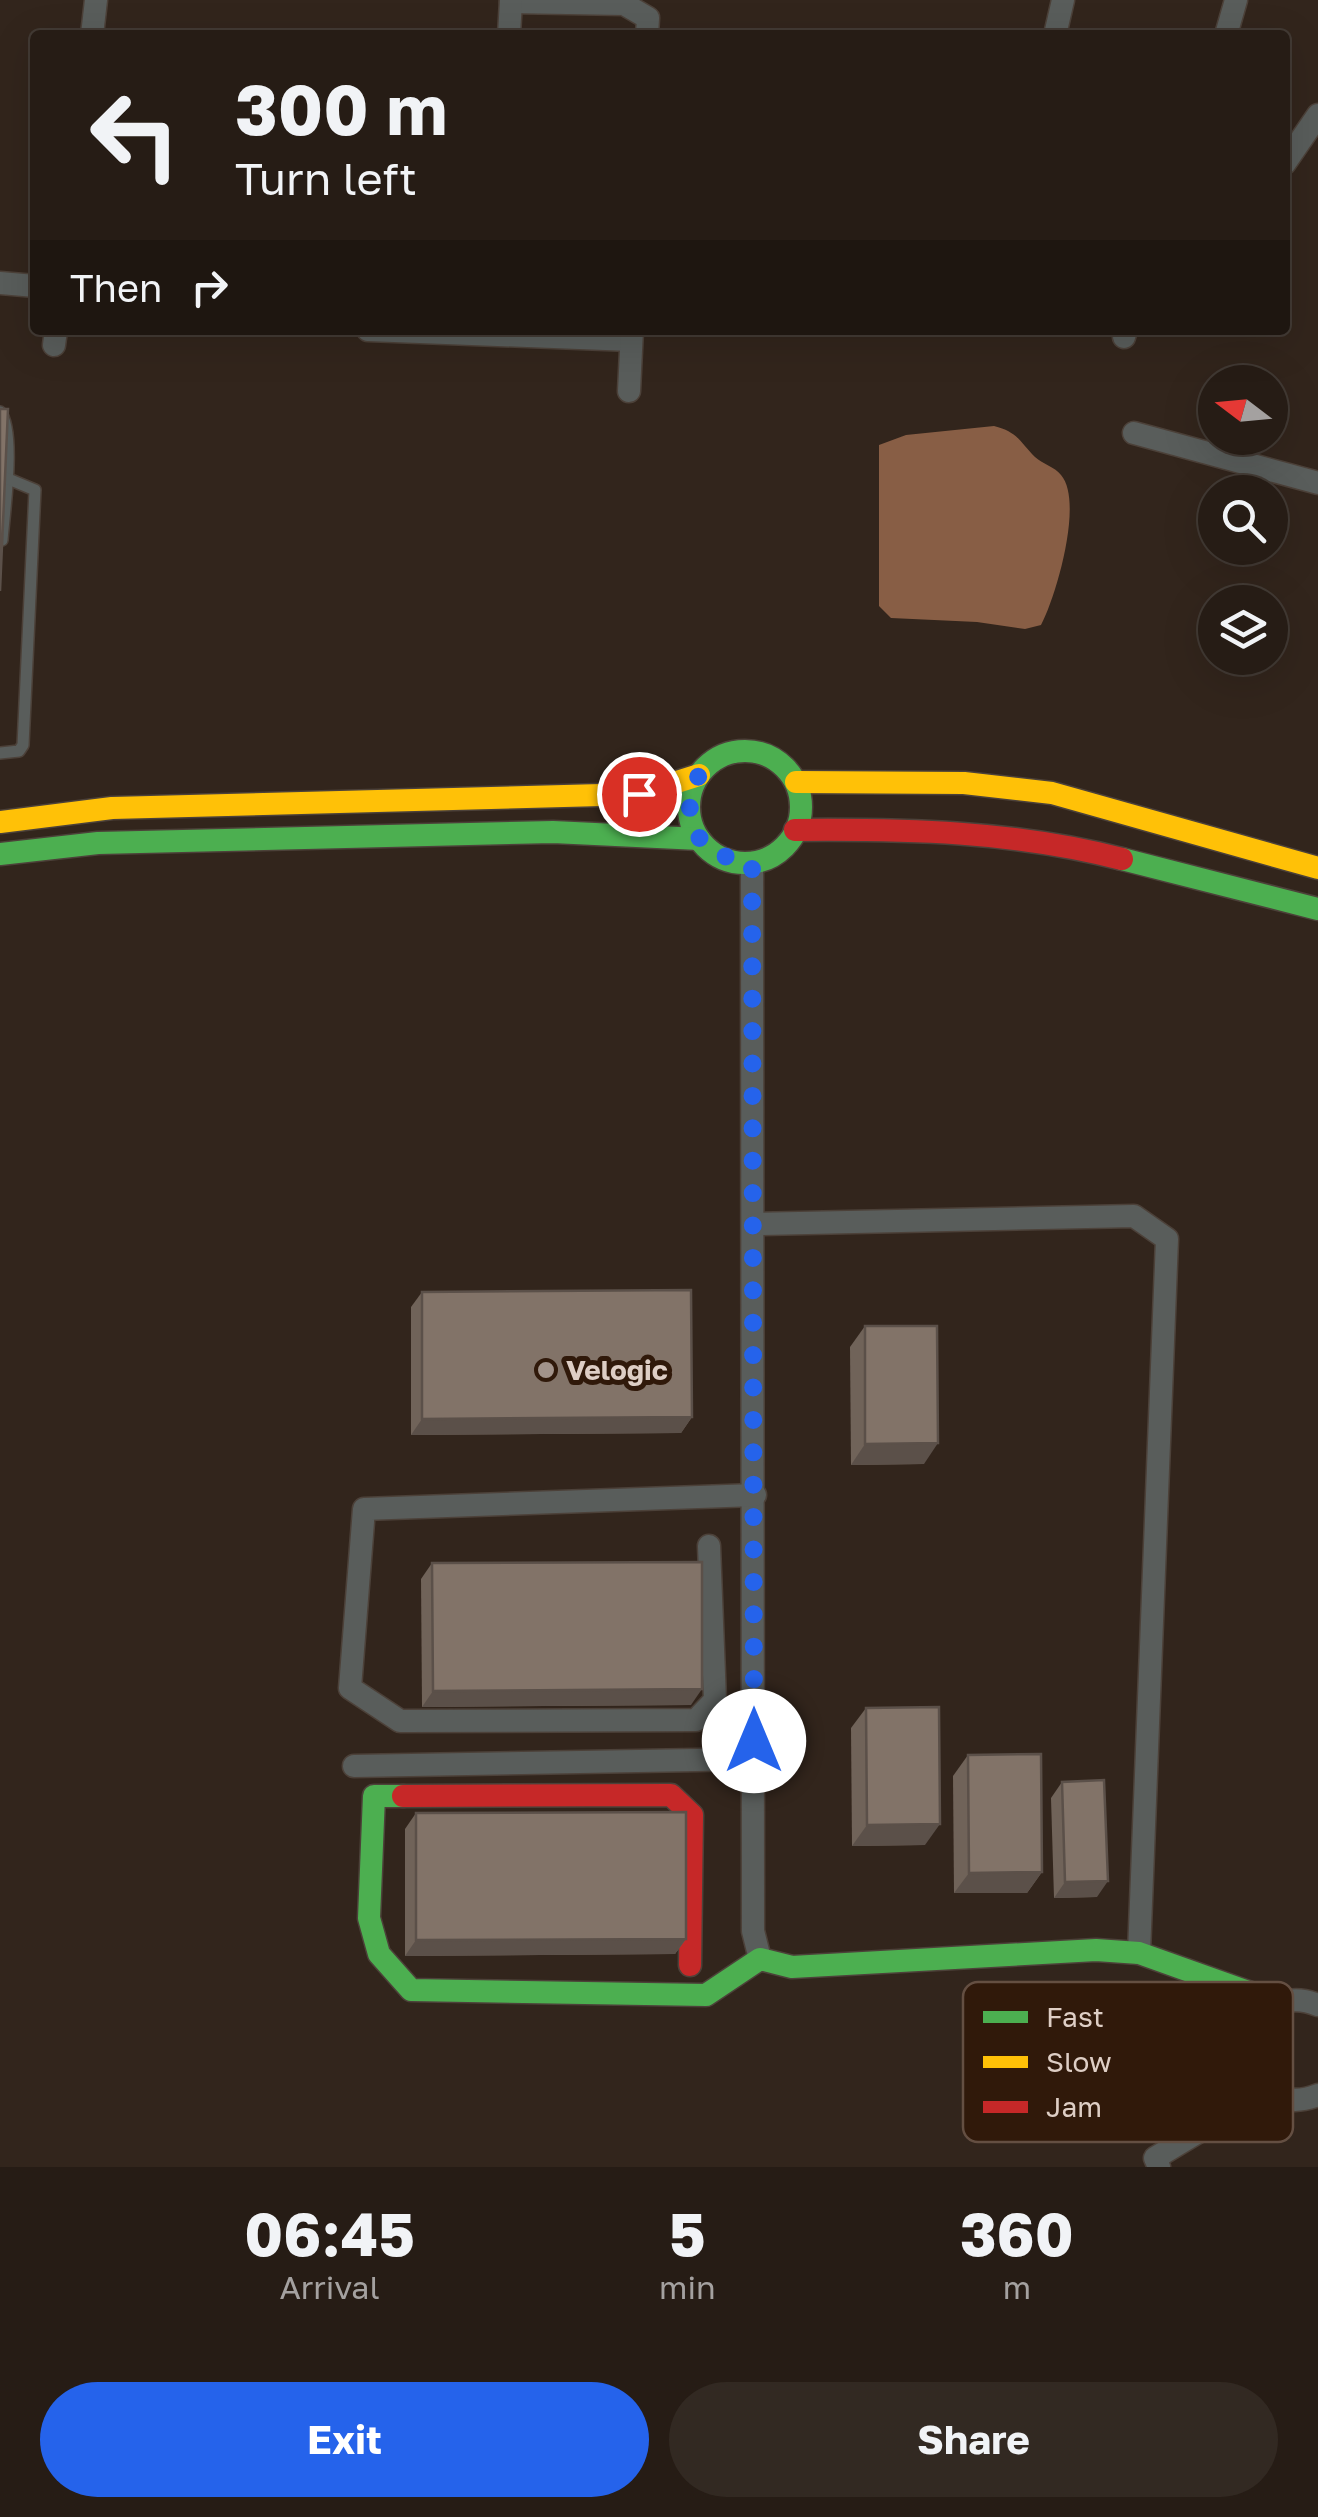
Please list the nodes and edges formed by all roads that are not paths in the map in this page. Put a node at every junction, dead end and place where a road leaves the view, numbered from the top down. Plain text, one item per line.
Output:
1 (96, 0) edge
2 (1062, 0) edge
3 (1236, 0) edge
4 (511, 1) edge
5 (93, 30) edge
6 (509, 30) edge
7 (647, 30) edge
8 (1056, 30) edge
9 (1227, 30) edge
10 (1318, 116) edge
11 (1290, 156) edge
12 (0, 283) edge
13 (30, 286) edge
14 (631, 335) edge
15 (628, 391) dead end
16 (0, 412) edge
17 (1134, 433) dead end
18 (6, 478) junction
19 (1318, 483) edge
20 (1, 554) edge
21 (0, 754) edge
22 (699, 775) junction
23 (796, 782) junction
24 (0, 822) edge
25 (796, 830) junction
26 (699, 838) junction
27 (0, 854) edge
28 (752, 864) junction
29 (1318, 868) edge
30 (1318, 909) edge
31 (756, 1224) junction
32 (755, 1495) junction
33 (709, 1546) dead end
34 (754, 1759) junction
35 (354, 1766) dead end
36 (1139, 1953) junction
37 (760, 1959) junction
38 (690, 1965) dead end
39 (1213, 1982) edge
40 (1293, 2001) edge
41 (1318, 2005) edge
42 (1184, 2142) edge
43 (1151, 2164) edge

1 - 5 street
2 - 8 street
3 - 9 street
4 - 6 street
4 - 7 street
10 - 11 street
12 - 13 street
14 - 15 street
16 - 18 lane
17 - 19 street
18 - 20 lane
18 - 21 lane
22 - 23 street
22 - 24 street
22 - 26 street
23 - 25 street
23 - 29 street
25 - 28 street
25 - 30 street
26 - 27 street
26 - 28 street
28 - 31 street
31 - 32 street
31 - 36 street
32 - 33 street
32 - 34 street
34 - 35 street
34 - 37 street
36 - 37 street
36 - 39 street
37 - 38 street
40 - 41 street
42 - 43 street

